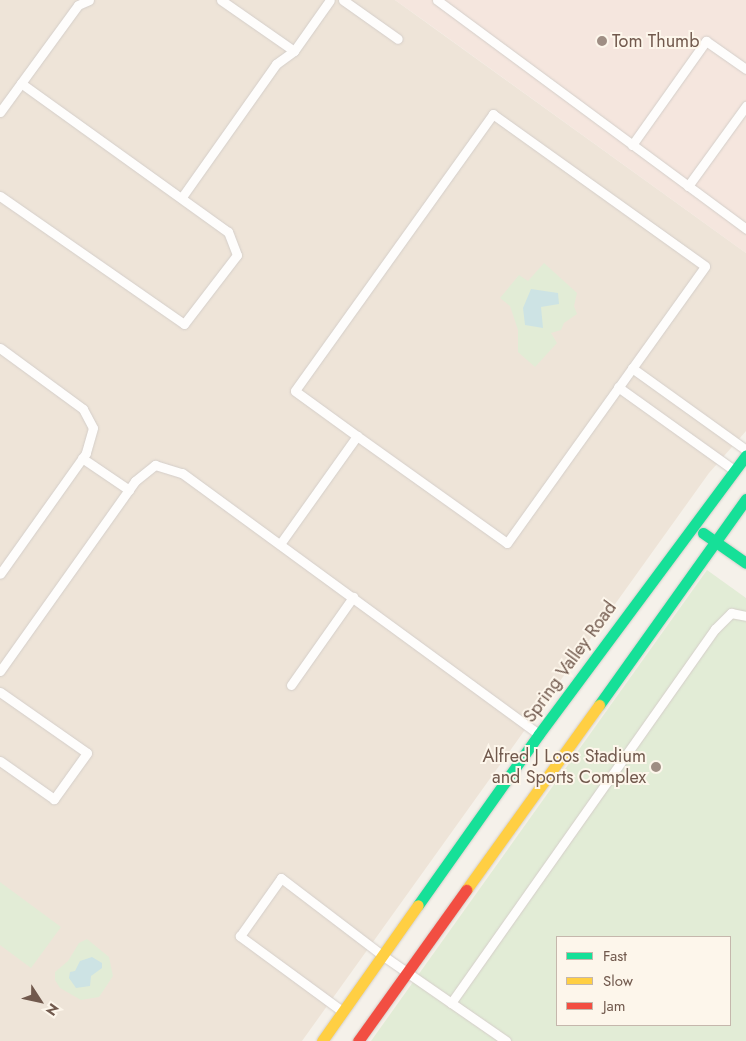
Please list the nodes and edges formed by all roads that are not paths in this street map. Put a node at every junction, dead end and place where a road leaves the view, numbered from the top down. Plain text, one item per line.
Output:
1 (89, 0) edge
2 (221, 0) edge
3 (330, 0) edge
4 (343, 0) edge
5 (436, 0) edge
6 (398, 39) dead end
7 (294, 51) junction
8 (746, 69) edge
9 (21, 83) junction
10 (746, 106) edge
11 (0, 112) edge
12 (632, 145) junction
13 (688, 186) junction
14 (0, 196) edge
15 (182, 198) junction
16 (746, 229) edge
17 (0, 348) edge
18 (632, 368) junction
19 (618, 387) junction
20 (358, 436) junction
21 (746, 450) edge
22 (746, 454) edge
23 (82, 458) junction
24 (734, 470) junction
25 (129, 490) junction
26 (746, 499) edge
27 (691, 525) junction
28 (716, 542) junction
29 (280, 544) junction
30 (746, 563) edge
31 (0, 574) edge
32 (354, 597) junction
33 (746, 616) edge
34 (0, 671) edge
35 (291, 685) dead end
36 (0, 692) edge
37 (539, 734) junction
38 (0, 761) edge
39 (382, 955) junction
40 (406, 972) junction
41 (451, 1003) junction
42 (343, 1012) junction
43 (322, 1041) edge
44 (358, 1041) edge
45 (506, 1041) edge

1 - 9 lane
2 - 7 lane
3 - 7 lane
4 - 6 lane
5 - 12 lane
7 - 15 lane
8 - 12 lane
9 - 11 lane
9 - 15 lane
10 - 13 lane
12 - 13 lane
13 - 16 lane
14 - 15 lane
17 - 23 lane
18 - 19 lane
18 - 20 lane
18 - 21 lane
19 - 20 lane
19 - 24 lane
20 - 29 lane
22 - 24 street, Spring Valley Road
23 - 25 lane
23 - 31 lane
24 - 27 street, Spring Valley Road
25 - 29 lane
25 - 34 lane
26 - 28 street
27 - 28 street
27 - 37 street, Spring Valley Road
28 - 30 street
28 - 40 street
29 - 32 lane
32 - 35 lane
32 - 37 lane
33 - 41 lane
36 - 38 lane
37 - 39 street, Spring Valley Road
39 - 40 lane
39 - 42 street, Spring Valley Road
39 - 42 lane
40 - 41 lane
40 - 44 street
41 - 45 lane
42 - 43 street, Spring Valley Road

